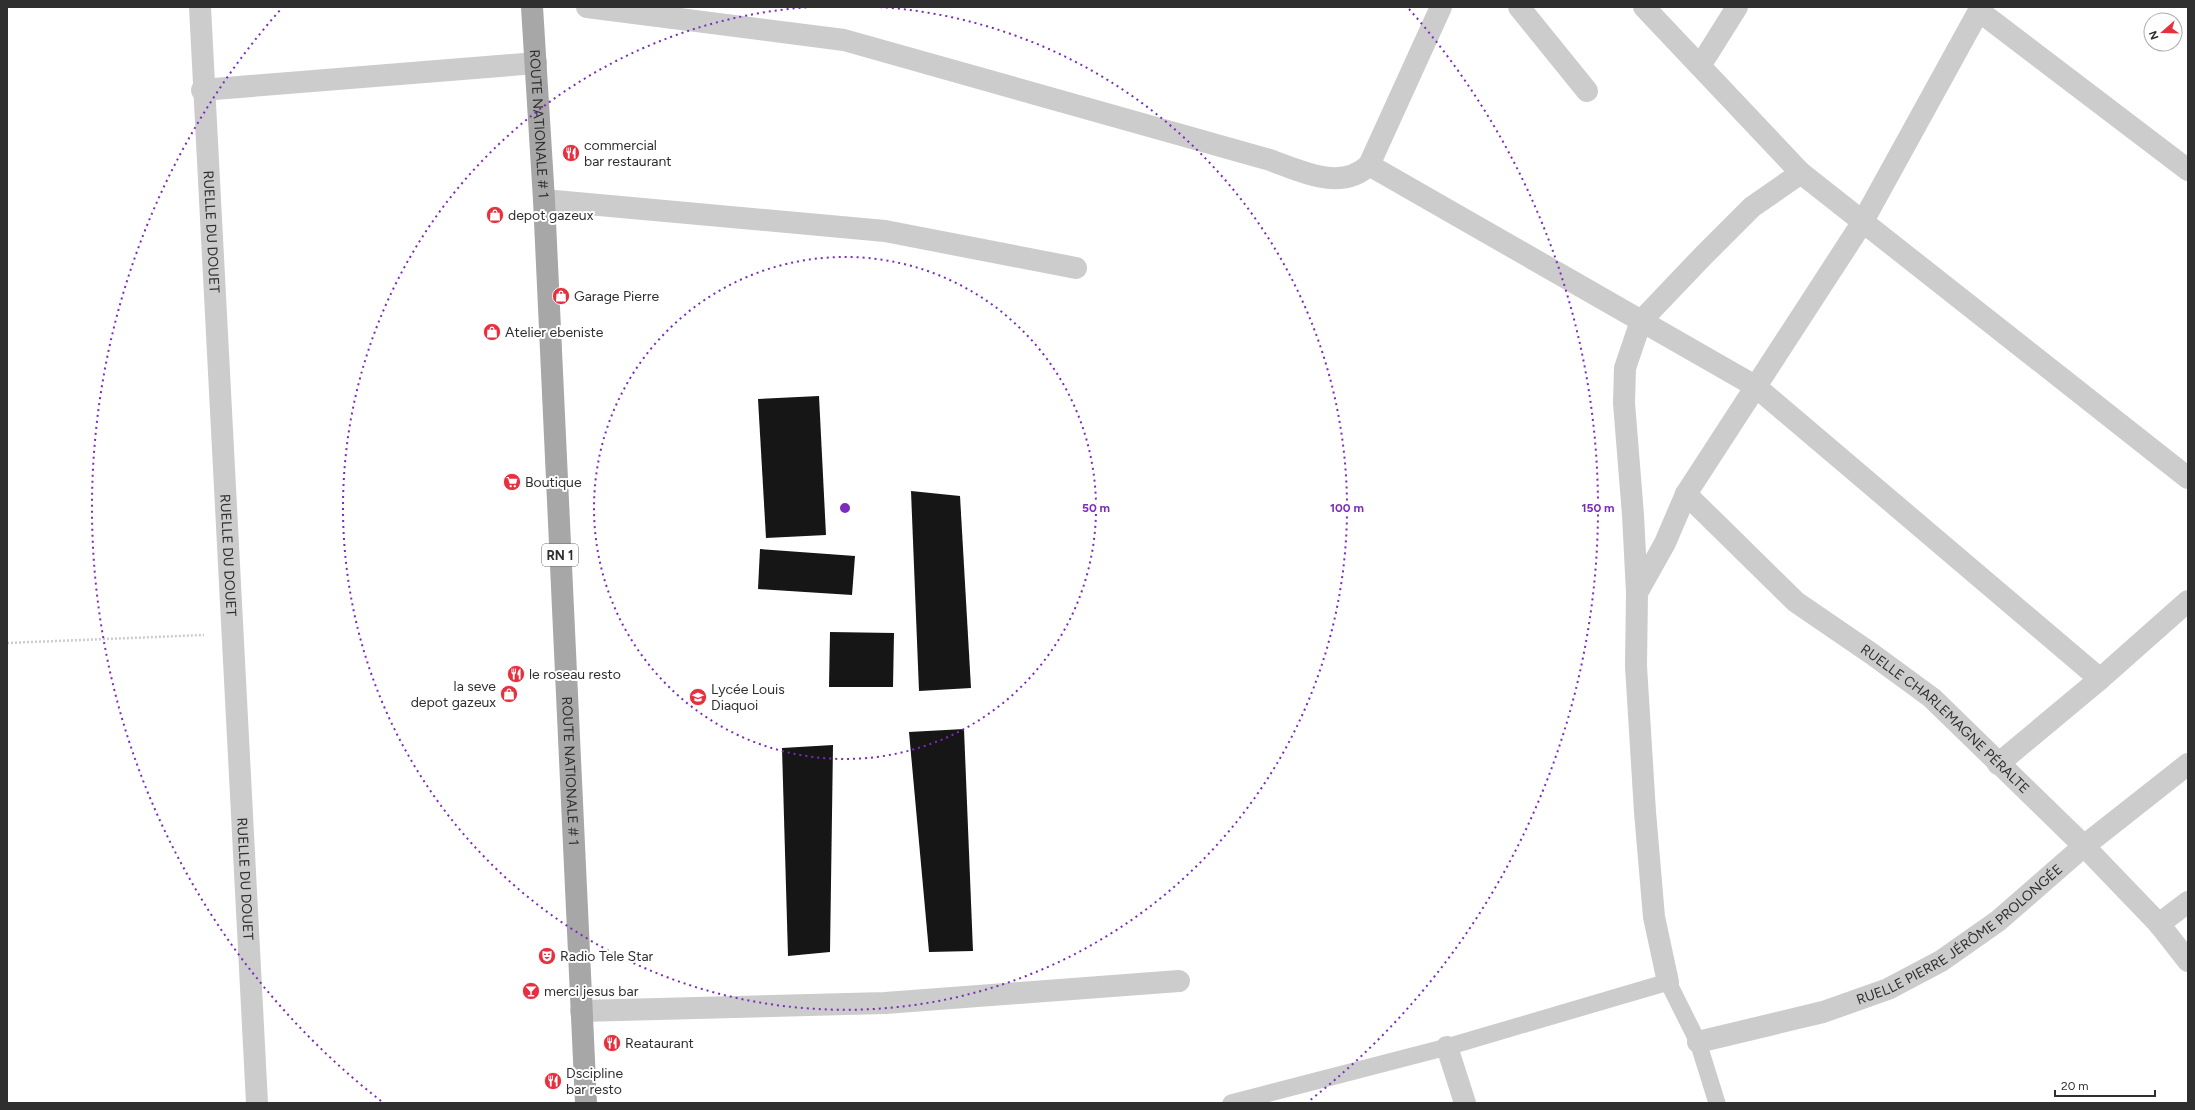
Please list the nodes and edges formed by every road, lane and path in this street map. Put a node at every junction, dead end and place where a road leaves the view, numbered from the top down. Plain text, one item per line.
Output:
1 (200, 7) edge
2 (532, 7) edge
3 (586, 7) edge
4 (1441, 7) edge
5 (1519, 7) edge
6 (1644, 7) edge
7 (1737, 7) edge
8 (1980, 9) edge
9 (536, 63) junction
10 (1700, 66) junction
11 (202, 90) junction
12 (1587, 91) dead end
13 (1369, 164) junction
14 (2188, 170) edge
15 (1801, 173) junction
16 (544, 200) junction
17 (1862, 223) junction
18 (1076, 268) dead end
19 (1641, 321) junction
20 (1755, 386) junction
21 (2188, 478) edge
22 (1686, 494) junction
23 (1637, 593) junction
24 (2188, 601) edge
25 (232, 634) junction
26 (7, 643) edge
27 (2100, 679) junction
28 (1998, 764) junction
29 (2188, 764) edge
30 (2084, 846) junction
31 (2188, 902) edge
32 (2159, 924) junction
33 (2188, 961) edge
34 (1180, 981) dead end
35 (1668, 982) junction
36 (581, 1011) junction
37 (1698, 1042) junction
38 (1447, 1047) junction
39 (257, 1103) edge
40 (586, 1103) edge
41 (1232, 1103) edge
42 (1464, 1103) edge
43 (1717, 1103) edge

1 - 11 street, RUELLE DU DOUET
2 - 9 main road, ROUTE NATIONALE # 1 / RN 1
3 - 13 street
4 - 13 street
5 - 12 street
6 - 10 street
7 - 10 street
8 - 14 street
8 - 17 street
9 - 11 street
9 - 16 main road, ROUTE NATIONALE # 1 / RN 1
10 - 15 street
11 - 25 street, RUELLE DU DOUET
13 - 19 street
15 - 17 street
15 - 19 street
16 - 18 street
16 - 36 main road, ROUTE NATIONALE # 1 / RN 1
17 - 20 street
17 - 21 street
19 - 20 street
19 - 23 street
20 - 22 street
20 - 27 street
22 - 23 street
22 - 28 street, RUELLE CHARLEMAGNE PÉRALTE
23 - 35 street
24 - 27 street
25 - 26 path
25 - 39 street, RUELLE DU DOUET
27 - 28 street
28 - 30 street, RUELLE CHARLEMAGNE PÉRALTE
29 - 30 street, RUELLE PIERRE JÉRÔME PROLONGÉE
30 - 32 street, RUELLE CHARLEMAGNE PÉRALTE
30 - 37 street, RUELLE PIERRE JÉRÔME PROLONGÉE
31 - 32 street
32 - 33 street, RUELLE CHARLEMAGNE PÉRALTE
34 - 36 street
35 - 37 lane
35 - 38 lane
36 - 40 main road, ROUTE NATIONALE # 1 / RN 1
37 - 43 lane
38 - 41 lane
38 - 42 street

